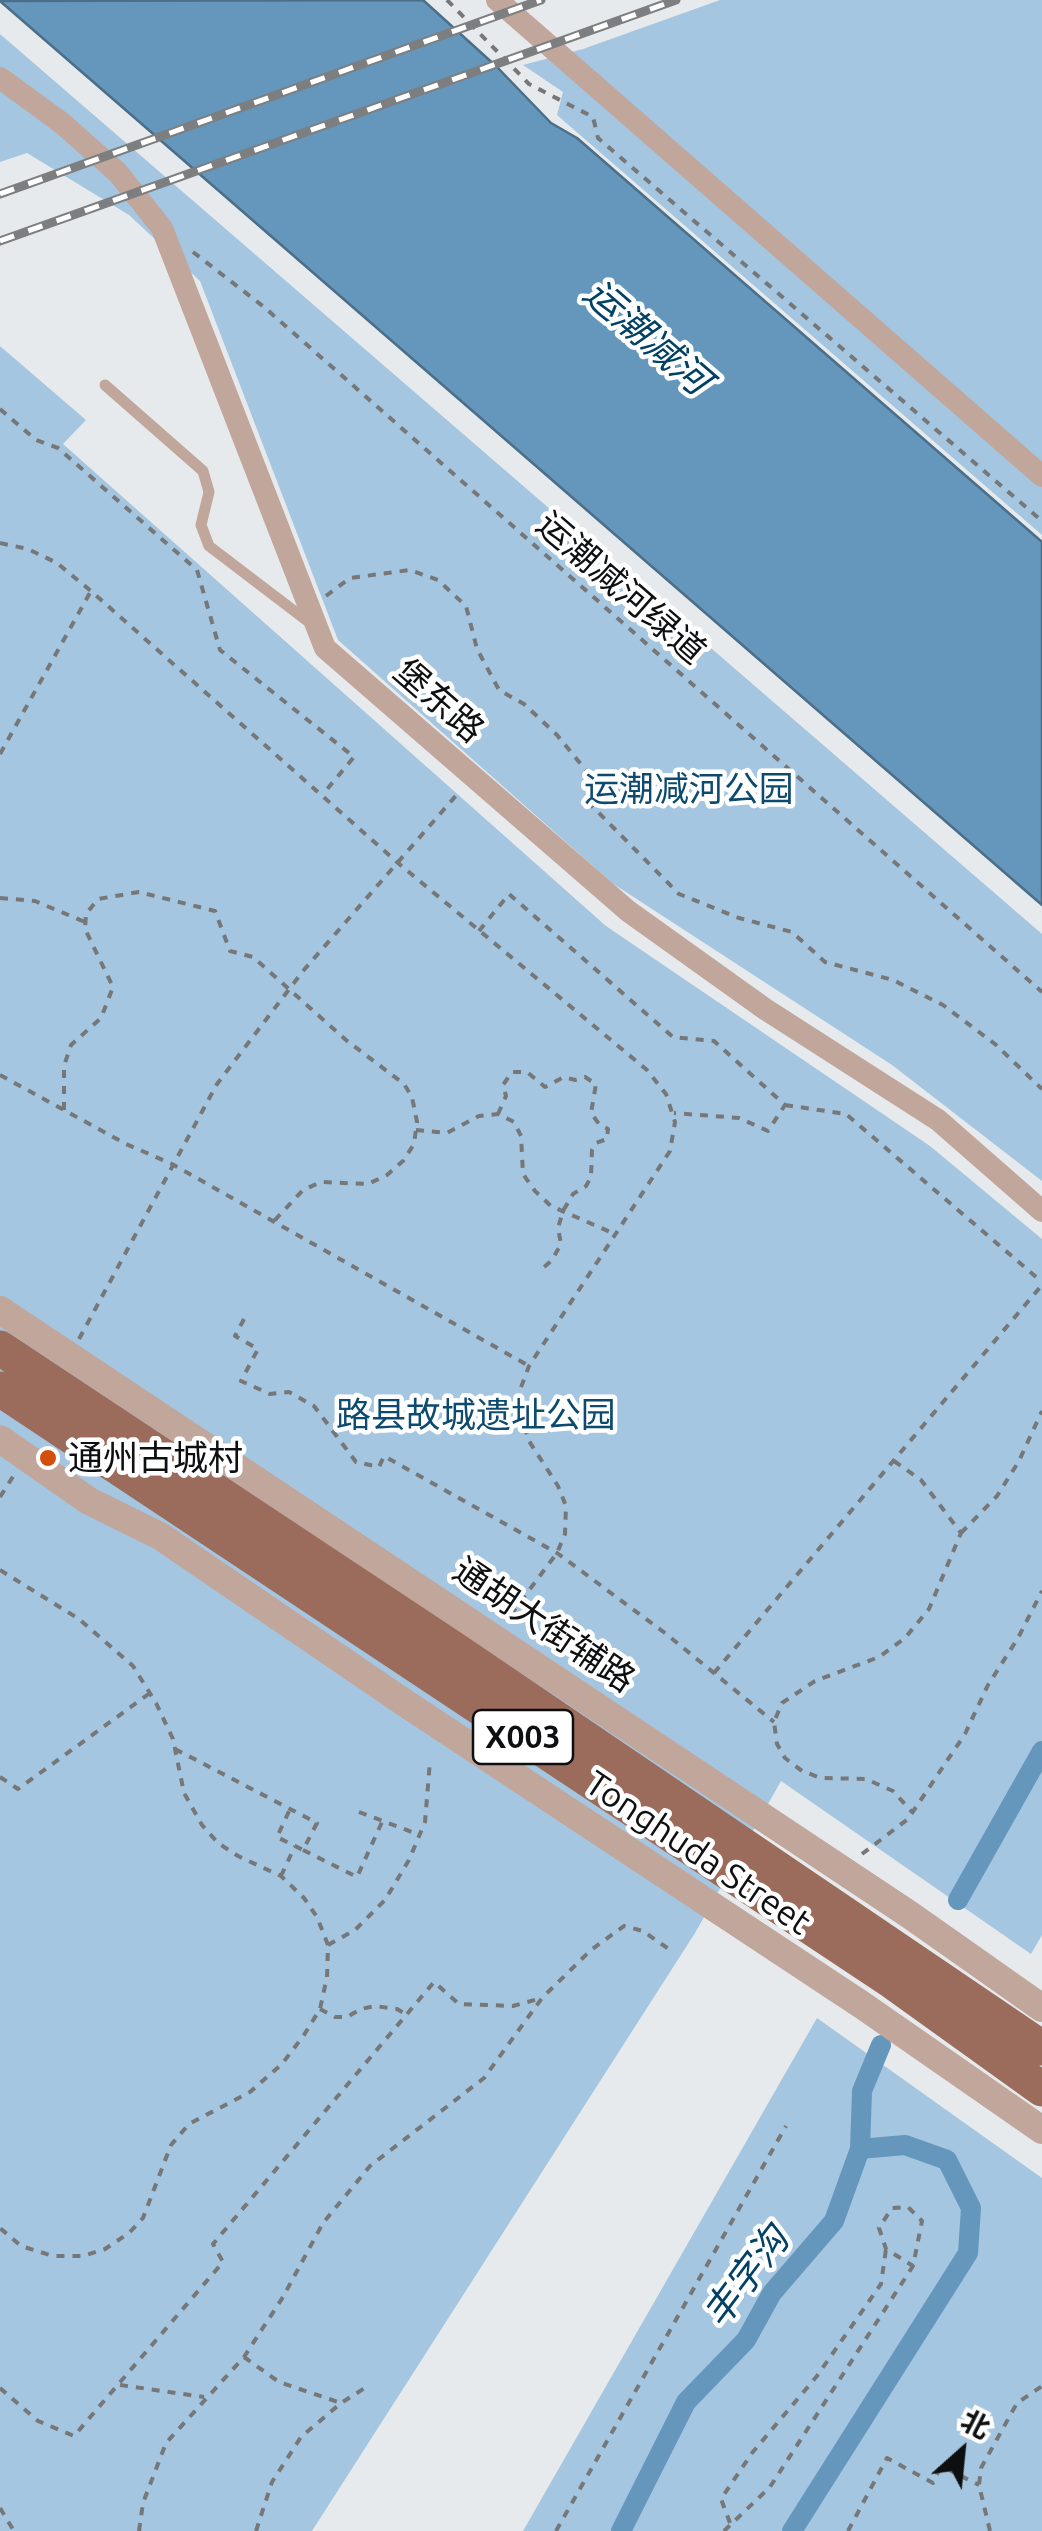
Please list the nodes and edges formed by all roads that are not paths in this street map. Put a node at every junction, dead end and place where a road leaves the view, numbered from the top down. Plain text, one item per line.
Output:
1 (496, 0) edge
2 (0, 78) edge
3 (104, 385) dead end
4 (1042, 476) edge
5 (314, 618) junction
6 (1042, 1211) edge
7 (0, 1310) edge
8 (0, 1348) edge
9 (0, 1389) edge
10 (0, 1439) edge
11 (1042, 2008) edge
12 (1042, 2048) edge
13 (1042, 2089) edge
14 (1042, 2130) edge

1 - 4 street
2 - 5 street, 堡东路
3 - 5 lane
5 - 6 street, 堡东路
7 - 11 street, 通胡大街辅路
8 - 12 main road, Tonghuda Street / X003
9 - 13 main road, Tonghuda Street / X003
10 - 14 street

